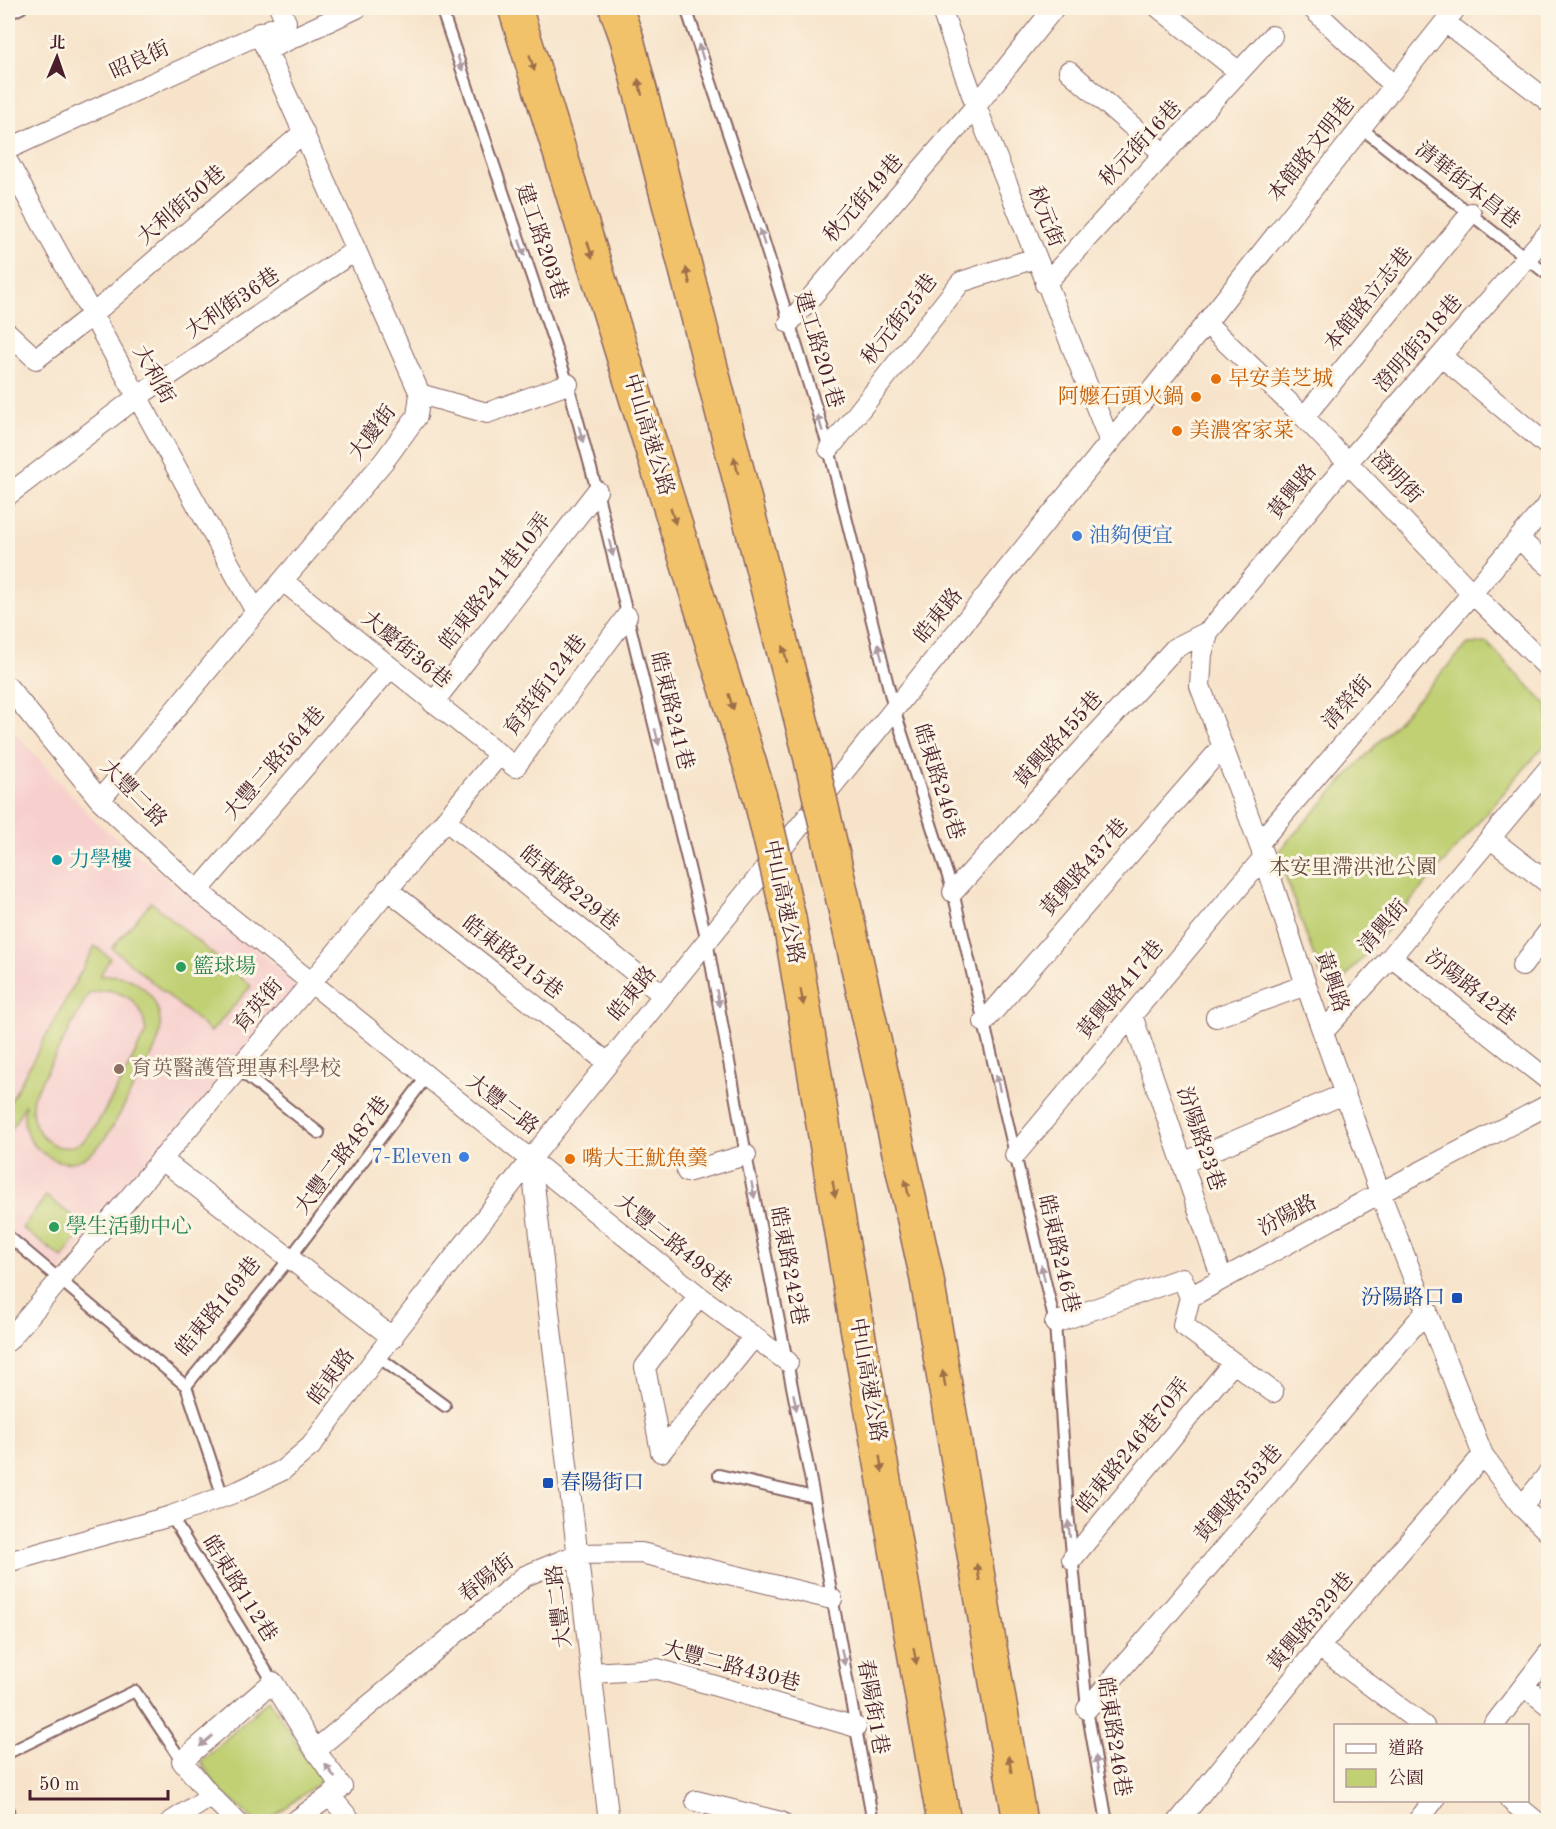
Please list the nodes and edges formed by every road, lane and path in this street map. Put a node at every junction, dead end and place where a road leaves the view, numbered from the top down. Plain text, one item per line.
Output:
1 (21, 8) edge
2 (279, 8) edge
3 (357, 8) edge
4 (441, 8) edge
5 (515, 8) edge
6 (616, 8) edge
7 (686, 8) edge
8 (941, 8) edge
9 (1054, 8) edge
10 (1159, 8) edge
11 (1323, 11) edge
12 (8, 14) edge
13 (1451, 15) edge
14 (1272, 36) dead end
15 (263, 41) junction
16 (1069, 71) dead end
17 (1239, 72) junction
18 (1394, 86) junction
19 (1548, 101) edge
20 (976, 106) junction
21 (1361, 128) junction
22 (304, 132) junction
23 (8, 148) edge
24 (1164, 154) junction
25 (8, 162) edge
26 (1471, 213) junction
27 (1548, 233) edge
28 (356, 250) junction
29 (1035, 258) junction
30 (1527, 258) junction
31 (1548, 275) edge
32 (1045, 284) junction
33 (92, 315) junction
34 (789, 323) junction
35 (1206, 323) junction
36 (8, 333) edge
37 (1441, 356) junction
38 (567, 384) junction
39 (420, 394) junction
40 (137, 397) junction
41 (1304, 417) junction
42 (1110, 442) junction
43 (1548, 446) edge
44 (829, 449) junction
45 (1348, 462) junction
46 (597, 491) junction
47 (8, 495) edge
48 (1548, 504) edge
49 (1519, 539) junction
50 (1548, 565) edge
51 (283, 581) junction
52 (1473, 594) junction
53 (256, 612) junction
54 (627, 616) junction
55 (1209, 631) junction
56 (390, 668) junction
57 (1548, 668) edge
58 (8, 687) edge
59 (433, 703) junction
60 (894, 709) junction
61 (1222, 746) junction
62 (499, 755) junction
63 (1548, 769) edge
64 (100, 800) junction
65 (445, 820) junction
66 (1491, 839) junction
67 (1262, 850) junction
68 (1548, 884) edge
69 (387, 889) junction
70 (198, 891) junction
71 (953, 892) junction
72 (1548, 932) edge
73 (707, 941) junction
74 (1391, 957) junction
75 (1522, 966) dead end
76 (310, 984) junction
77 (1306, 985) junction
78 (663, 995) junction
79 (1132, 1015) junction
80 (1216, 1017) dead end
81 (984, 1022) junction
82 (1323, 1032) junction
83 (608, 1064) junction
84 (238, 1069) junction
85 (426, 1077) junction
86 (1548, 1080) edge
87 (1344, 1094) junction
88 (1548, 1105) edge
89 (319, 1133) dead end
90 (746, 1155) junction
91 (1015, 1155) junction
92 (161, 1159) junction
93 (531, 1159) junction
94 (1183, 1163) junction
95 (687, 1172) dead end
96 (1380, 1193) junction
97 (8, 1236) edge
98 (290, 1258) junction
99 (1222, 1279) junction
100 (59, 1280) junction
101 (699, 1296) junction
102 (1190, 1298) junction
103 (1427, 1310) junction
104 (1055, 1323) junction
105 (393, 1338) junction
106 (753, 1338) junction
107 (8, 1341) edge
108 (376, 1356) junction
109 (788, 1362) junction
110 (1233, 1363) junction
111 (186, 1386) junction
112 (1273, 1392) dead end
113 (445, 1406) dead end
114 (1483, 1455) junction
115 (1548, 1474) edge
116 (719, 1475) dead end
117 (223, 1497) junction
118 (814, 1497) junction
119 (1522, 1507) junction
120 (171, 1516) junction
121 (1548, 1532) edge
122 (578, 1554) junction
123 (1072, 1559) junction
124 (8, 1562) edge
125 (832, 1599) junction
126 (1319, 1647) junction
127 (1548, 1654) edge
128 (592, 1673) junction
129 (273, 1682) junction
130 (1524, 1686) junction
131 (1548, 1705) edge
132 (1087, 1709) junction
133 (1423, 1724) edge
134 (1494, 1724) edge
135 (856, 1727) junction
136 (315, 1750) junction
137 (8, 1752) edge
138 (182, 1761) junction
139 (211, 1796) junction
140 (330, 1796) junction
141 (696, 1801) dead end
142 (1432, 1802) edge
143 (1513, 1802) edge
144 (8, 1809) edge
145 (9, 1821) edge
146 (171, 1821) edge
147 (237, 1821) edge
148 (294, 1821) edge
149 (352, 1821) edge
150 (609, 1821) edge
151 (781, 1821) edge
152 (873, 1821) edge
153 (944, 1821) edge
154 (1020, 1821) edge
155 (1107, 1821) edge
156 (1178, 1821) edge
157 (1417, 1821) edge
158 (1537, 1821) edge

1 - 12 lane
2 - 15 street
3 - 15 street
4 -> 38 lane, 建工路203巷
5 -> 153 highway, 中山高速公路, bridge
154 -> 6 highway, bridge
34 -> 7 lane, 建工路201巷
8 - 20 street, 秋元街
9 - 20 street, 秋元街49巷
10 - 17 street
11 - 18 street
13 - 18 street, 本館路文明巷
13 - 19 street
14 - 17 street, 秋元街16巷
15 - 22 street, 大慶街
15 - 23 street, 昭良街
16 - 24 street
17 - 24 street, 秋元街16巷
18 - 21 street, 本館路文明巷
20 - 29 street, 秋元街
20 - 34 street, 秋元街49巷
21 - 26 lane, 清華街本昌巷
21 - 35 street, 本館路文明巷
22 - 28 street, 大慶街
22 - 33 street, 大利街50巷
24 - 32 street, 秋元街16巷
25 - 33 street, 大利街
26 - 30 lane, 清華街本昌巷
26 - 41 street, 本館路立志巷
27 - 30 street, 澄明街318巷
28 - 39 street, 大慶街
28 - 40 street, 大利街36巷
29 - 32 street, 秋元街
29 - 44 street, 秋元街25巷
30 - 31 lane, 清華街本昌巷
30 - 37 street, 澄明街318巷
32 - 42 street, 秋元街
33 - 36 street, 大利街50巷
33 - 40 street, 大利街
44 -> 34 lane, 建工路201巷
35 - 41 street, 澄明街
35 - 42 street, 皓東路
37 - 43 street
37 - 45 street, 澄明街318巷
38 - 39 street
38 -> 46 lane, 建工路203巷
39 - 51 street, 大慶街
40 - 47 street, 大利街36巷
40 - 53 street, 大利街
41 - 45 street, 澄明街
42 - 60 street, 皓東路
60 -> 44 lane, 建工路201巷
45 - 52 street, 澄明街
45 - 55 street, 黃興路
46 -> 54 lane, 皓東路241巷
46 - 59 street, 皓東路241巷10弄
48 - 49 street, 清榮街
49 - 50 street
49 - 52 street, 清榮街
51 - 53 street, 大慶街
51 - 56 street, 大慶街36巷
52 - 57 street, 澄明街
52 - 67 street, 清榮街
53 - 64 street, 大慶街
54 - 62 street, 育英街124巷
54 -> 73 lane, 皓東路241巷
55 - 61 street, 黃興路
55 - 71 street, 黃興路455巷
56 - 59 street, 大慶街36巷
56 - 70 street, 大豐二路564巷
58 - 64 street, 大豐二路
59 - 62 street, 大慶街36巷
60 - 71 lane, 皓東路246巷
60 - 73 street, 皓東路
61 - 67 street, 黃興路
61 - 81 street, 黃興路437巷
62 - 65 street, 育英街
63 - 66 street, 清興街
64 - 70 street, 大豐二路
65 - 69 street, 育英街
65 - 78 street, 皓東路229巷
66 - 68 street
66 - 74 street, 清興街
67 - 77 street, 黃興路
67 - 79 street, 黃興路417巷
69 - 76 street, 育英街
69 - 83 street, 皓東路215巷
70 - 76 street, 大豐二路
71 - 81 lane, 皓東路246巷
72 - 75 street
73 - 78 street, 皓東路
73 -> 90 lane, 皓東路242巷
74 - 82 street, 清興街
74 - 86 street, 汾陽路42巷
76 - 84 street, 育英街
76 - 85 street, 大豐二路
77 - 80 street
77 - 82 street, 黃興路
78 - 83 street, 皓東路
79 - 91 street, 黃興路417巷
79 - 94 street, 汾陽路23巷
91 -> 81 lane, 皓東路246巷
82 - 87 street, 黃興路
83 - 93 street, 皓東路
84 - 89 lane
84 - 92 street, 育英街
85 - 93 street, 大豐二路
85 - 98 lane, 大豐二路487巷
87 - 94 street
87 - 96 street, 黃興路
88 - 96 street, 汾陽路
90 - 95 street
90 -> 109 lane, 皓東路242巷
104 -> 91 lane, 皓東路246巷
92 - 98 street, 皓東路169巷
92 - 100 street, 育英街
93 - 101 street, 大豐二路498巷
93 - 105 street, 皓東路
93 - 122 street, 大豐二路
94 - 99 street, 汾陽路23巷
96 - 99 street, 汾陽路
96 - 103 street, 黃興路
97 - 100 lane
98 - 105 street, 皓東路169巷
98 - 111 lane, 皓東路169巷
99 - 102 street, 汾陽路
100 - 107 street, 育英街
100 - 111 lane
101 - 106 street, 大豐二路498巷
101 - 106 street
102 - 104 street
102 - 110 street
103 - 114 street, 黃興路
103 - 132 street, 黃興路353巷
123 -> 104 lane, 皓東路246巷
105 - 108 street, 皓東路
106 - 109 street, 大豐二路498巷
108 - 113 lane
108 - 117 street, 皓東路
109 -> 118 lane, 皓東路242巷
110 - 112 street
110 - 123 street, 皓東路246巷70弄
111 - 117 lane
114 - 119 street, 黃興路
114 - 126 street, 黃興路329巷
115 - 119 street
116 - 118 lane
117 - 120 street, 皓東路
118 - 125 lane, 皓東路242巷
119 - 121 street, 黃興路
120 - 124 street, 皓東路
120 - 129 lane, 皓東路112巷
122 - 125 street, 春陽街
122 - 128 street, 大豐二路
122 - 136 street, 春陽街
123 - 132 lane, 皓東路246巷
125 -> 135 lane, 春陽街1巷
126 - 133 street
126 - 156 street, 黃興路329巷
127 - 130 street
128 - 135 street, 大豐二路430巷
128 - 150 street, 大豐二路
129 - 136 street
129 -> 138 street
130 - 131 street
130 - 134 street
155 -> 132 lane, 皓東路246巷
135 - 152 lane, 春陽街1巷
140 -> 136 street
137 - 138 lane
138 - 139 street
139 - 146 street
139 - 147 street
140 - 148 street
140 - 149 street
141 - 151 street
142 - 157 street
143 - 158 street
144 - 145 lane

